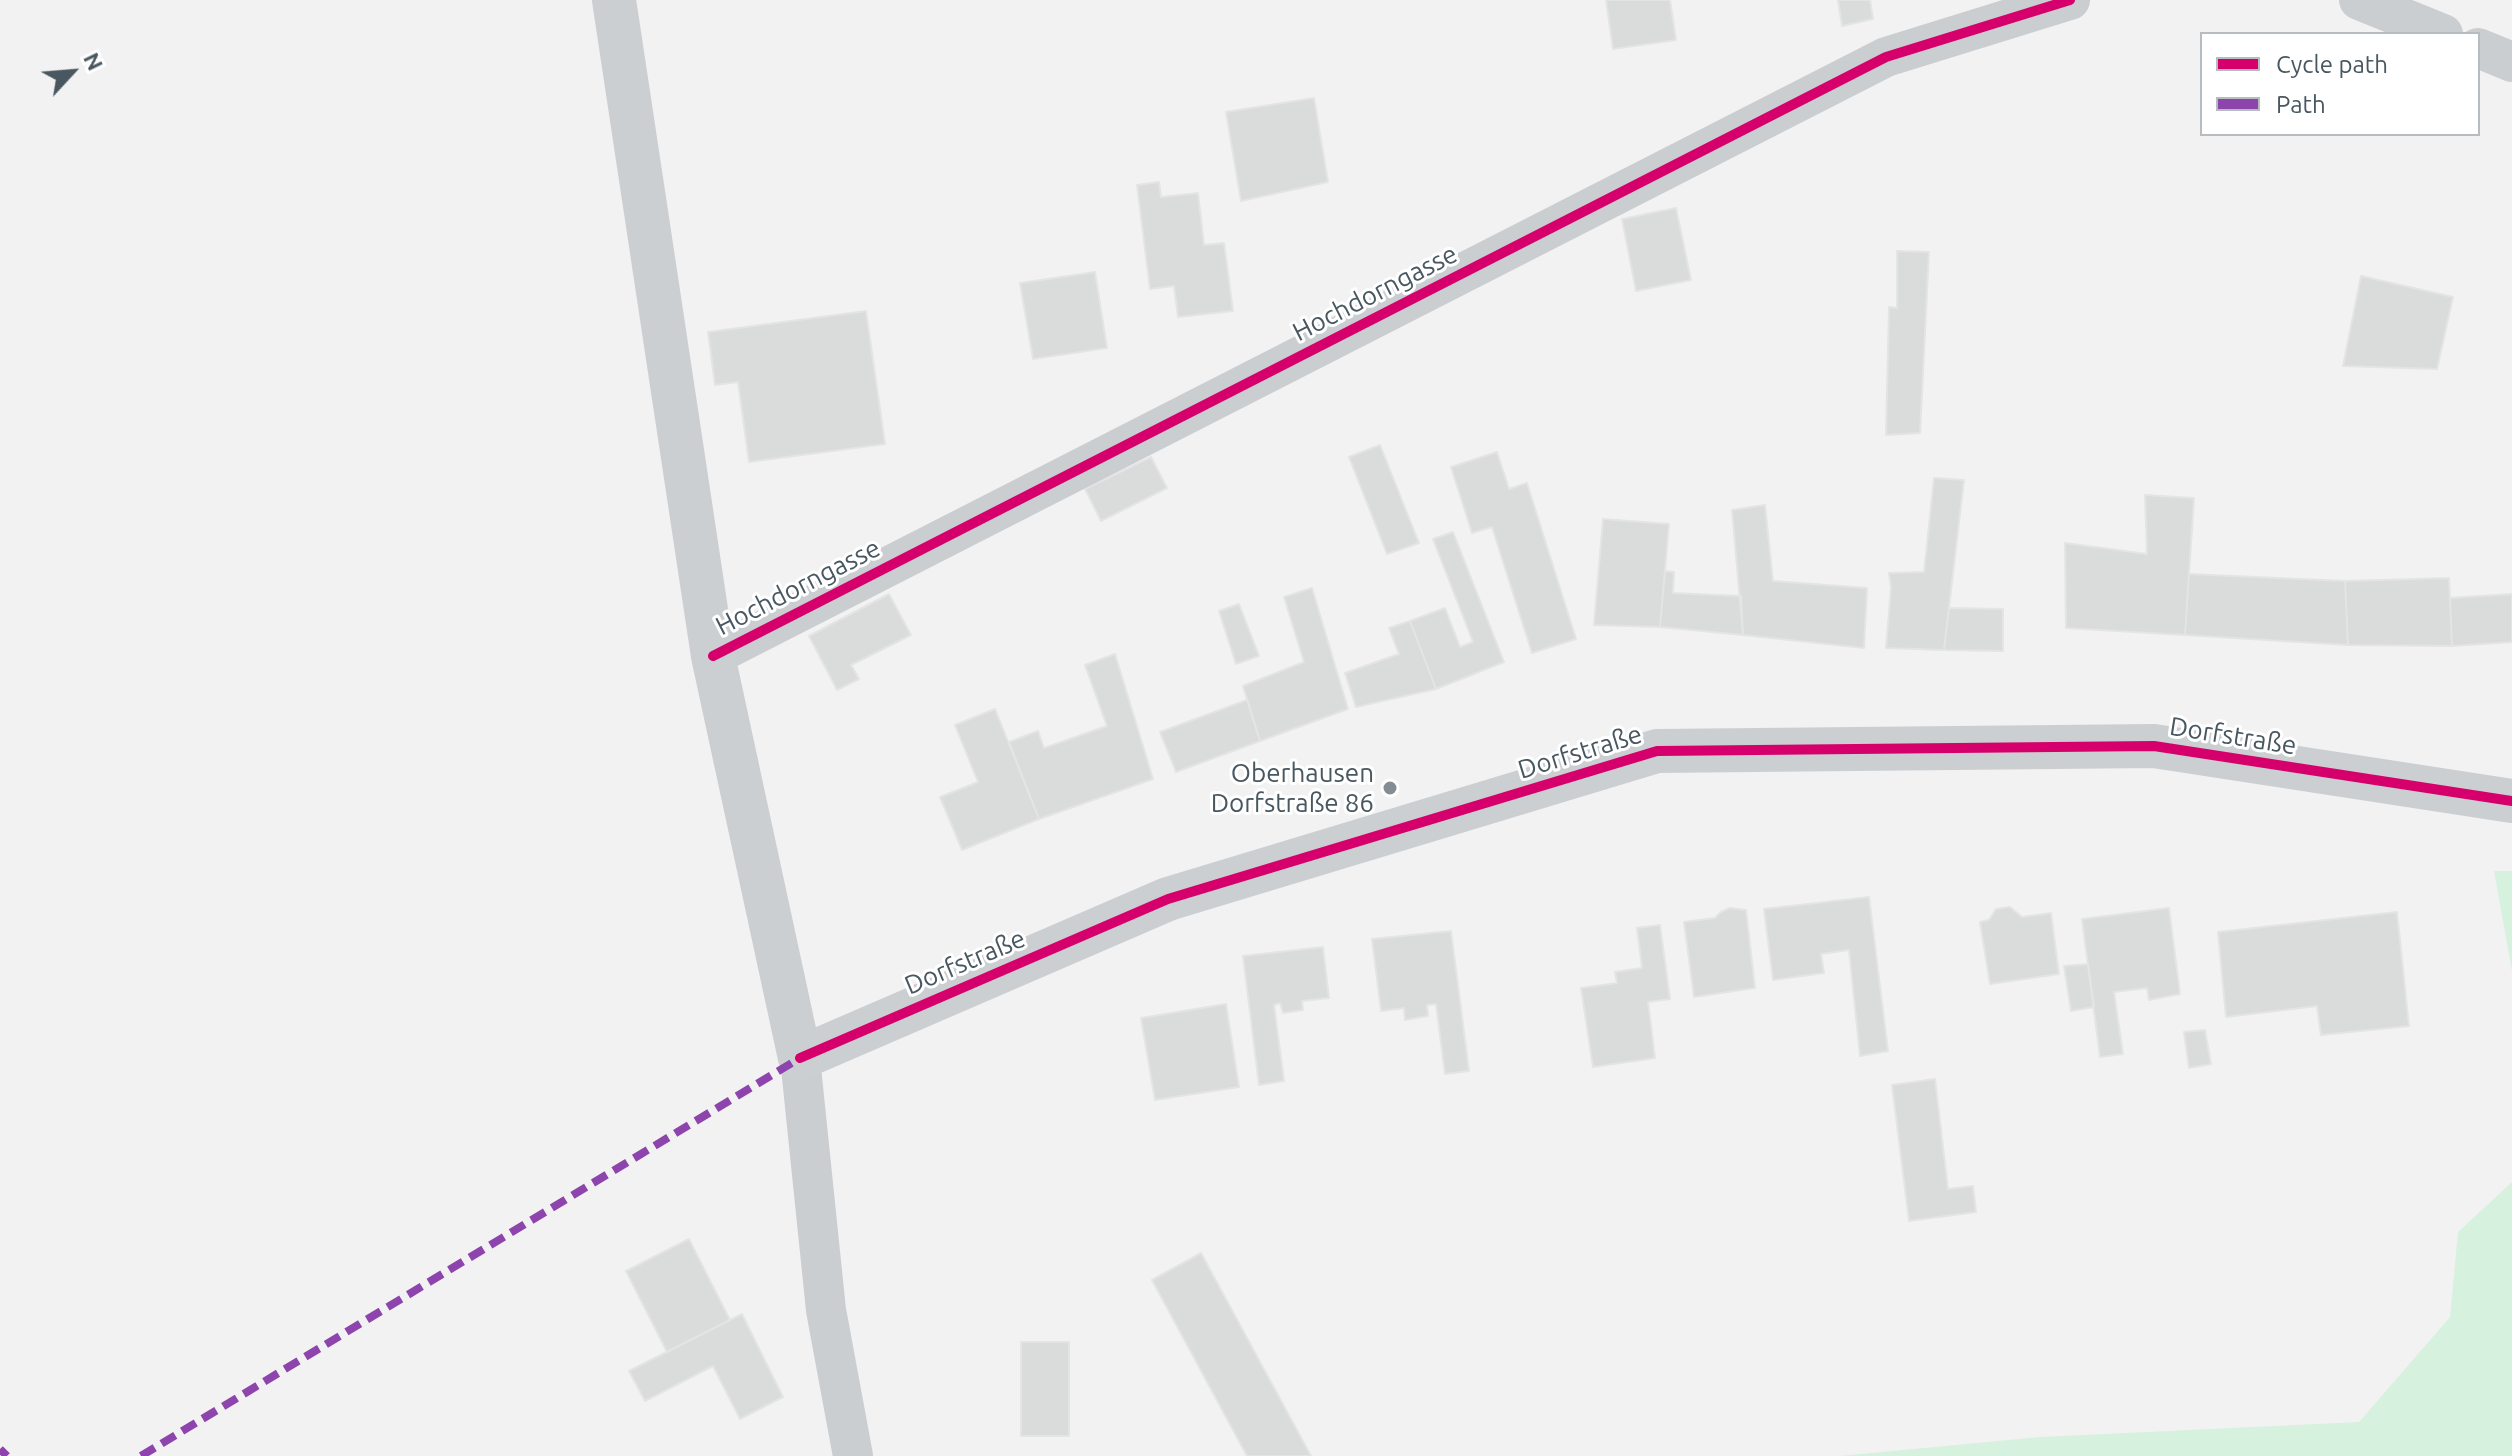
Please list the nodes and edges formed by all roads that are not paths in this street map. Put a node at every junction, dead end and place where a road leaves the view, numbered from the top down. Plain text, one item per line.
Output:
1 (614, 0) edge
2 (2070, 0) edge
3 (2359, 0) edge
4 (2438, 32) edge
5 (2480, 49) edge
6 (2512, 62) edge
7 (713, 656) junction
8 (2512, 801) edge
9 (800, 1058) junction
10 (853, 1456) edge

1 - 7 street
2 - 7 street, Hochdorngasse
3 - 4 street
5 - 6 street
7 - 9 street
8 - 9 street, Dorfstraße
9 - 10 street

